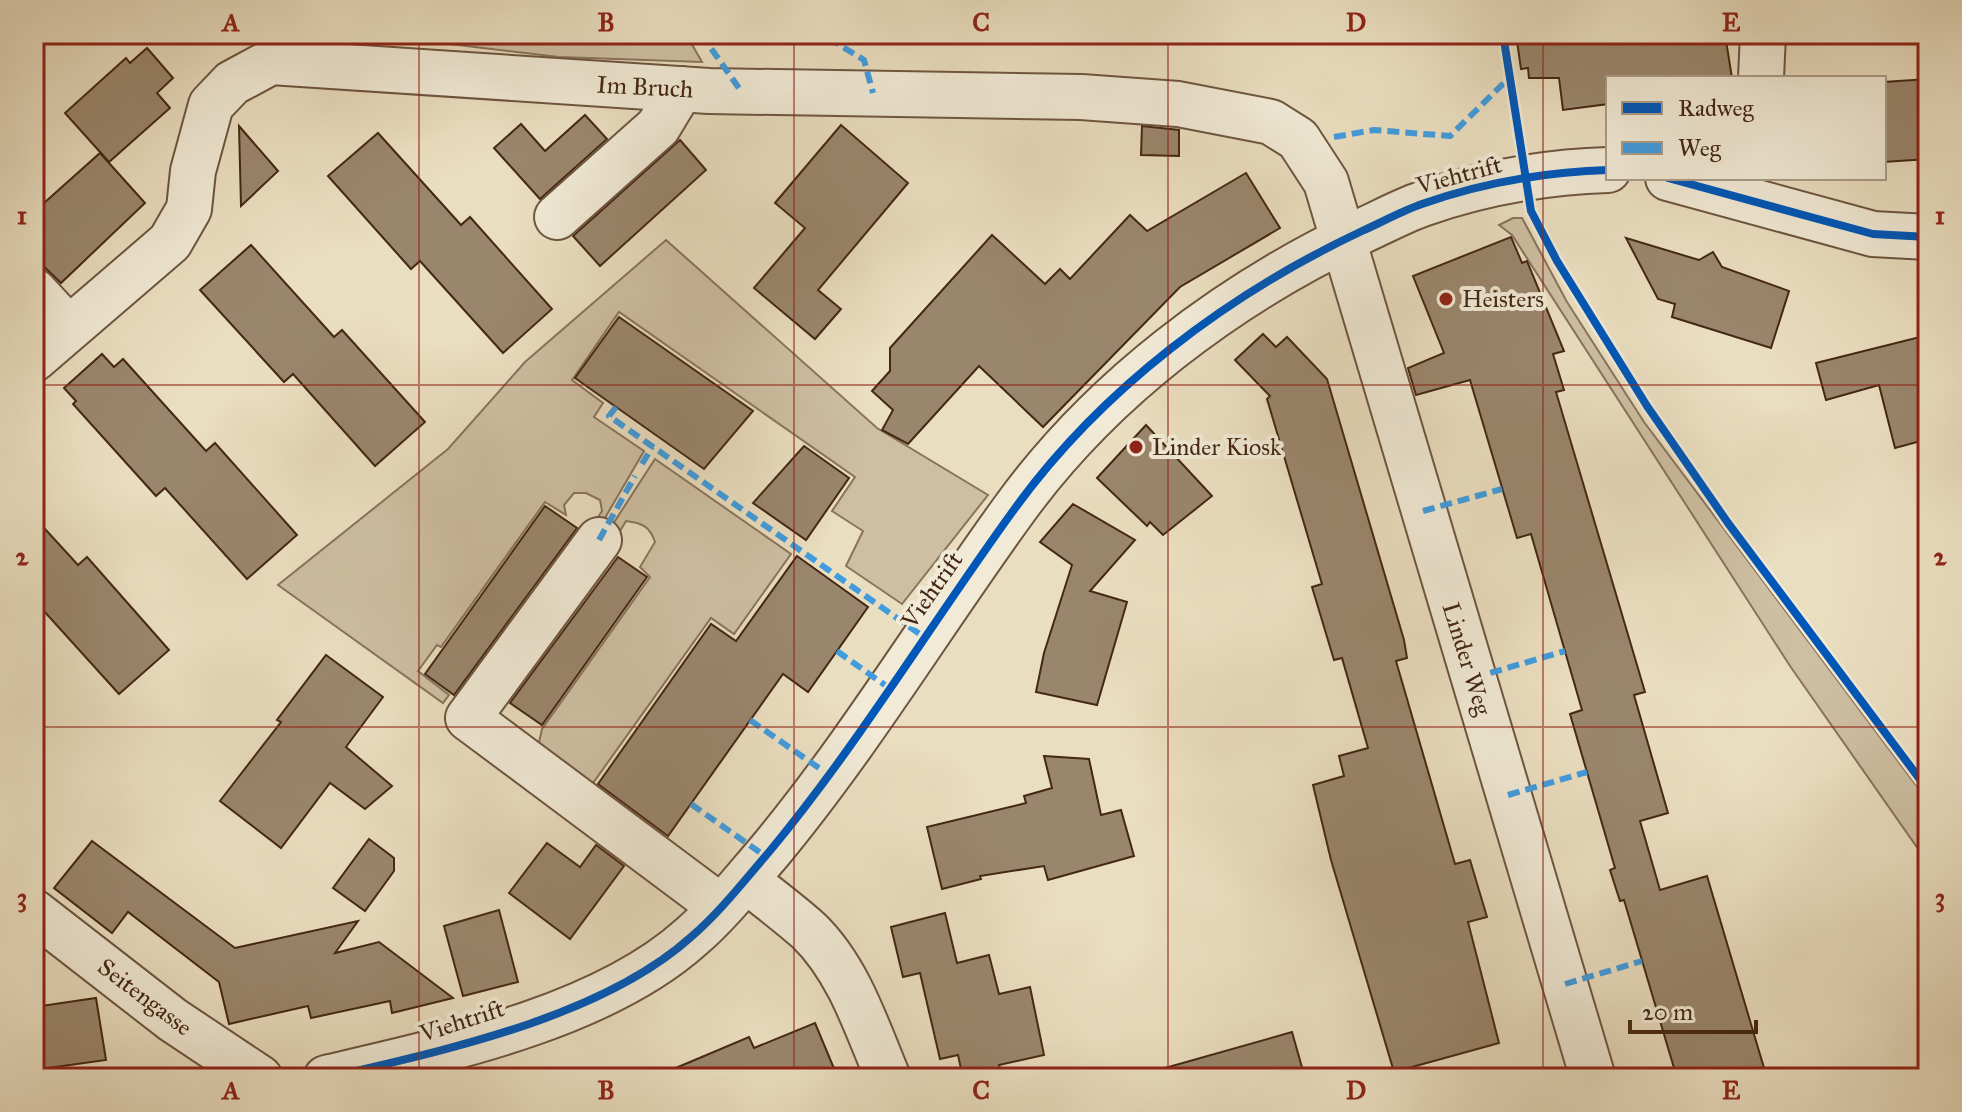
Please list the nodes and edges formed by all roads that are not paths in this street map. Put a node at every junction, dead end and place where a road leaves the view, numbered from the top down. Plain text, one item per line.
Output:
1 (1763, 34) edge
2 (1761, 76) edge
3 (681, 89) junction
4 (1606, 170) edge
5 (1682, 180) edge
6 (1756, 191) edge
7 (557, 217) dead end
8 (1928, 237) edge
9 (1342, 241) junction
10 (34, 291) edge
11 (68, 328) junction
12 (34, 359) edge
13 (599, 540) dead end
14 (734, 893) junction
15 (34, 912) edge
16 (260, 1078) edge
17 (326, 1078) edge
18 (888, 1078) edge
19 (1593, 1078) edge

1 - 2 street
3 - 7 street
3 - 9 street, Im Bruch
3 - 11 street, Im Bruch
4 - 9 street, Viehtrift
5 - 6 street
6 - 8 street
9 - 14 street, Viehtrift
9 - 19 street, Linder Weg
10 - 11 street
11 - 12 street, Im Bruch
13 - 14 street
14 - 17 street, Viehtrift
14 - 18 street
15 - 16 street, Seitengasse

